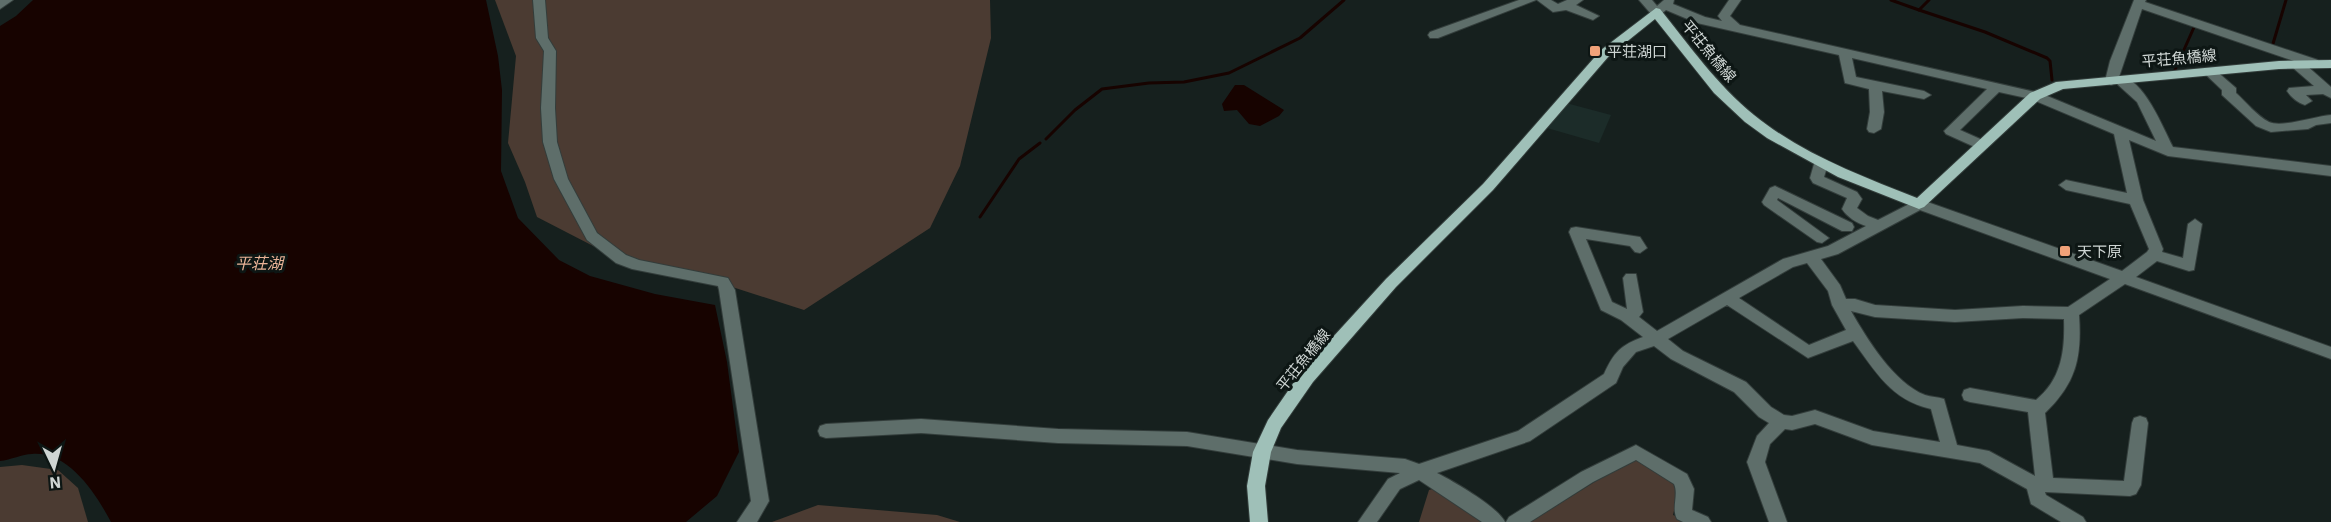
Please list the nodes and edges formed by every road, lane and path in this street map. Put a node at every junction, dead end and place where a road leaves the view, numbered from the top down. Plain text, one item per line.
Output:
1 (7, 0) edge
2 (539, 0) edge
3 (1530, 0) edge
4 (1543, 0) edge
5 (1645, 0) edge
6 (1735, 0) edge
7 (2139, 2) edge
8 (1571, 3) edge
9 (0, 5) edge
10 (1664, 6) edge
11 (1593, 16) dead end
12 (1737, 28) junction
13 (1436, 30) dead end
14 (1845, 53) junction
15 (2313, 63) junction
16 (2297, 64) junction
17 (2331, 64) edge
18 (2209, 72) junction
19 (2116, 81) junction
20 (1875, 87) junction
21 (1997, 87) junction
22 (2329, 92) edge
23 (1924, 95) dead end
24 (2035, 96) junction
25 (2305, 100) dead end
26 (2331, 119) edge
27 (1874, 129) dead end
28 (2120, 131) junction
29 (1982, 145) junction
30 (2168, 151) junction
31 (1821, 164) junction
32 (2331, 171) edge
33 (2066, 185) dead end
34 (2136, 200) junction
35 (1920, 204) junction
36 (1863, 220) junction
37 (2195, 224) dead end
38 (1881, 226) junction
39 (1846, 227) junction
40 (1822, 238) junction
41 (1640, 248) dead end
42 (2154, 255) junction
43 (1814, 257) junction
44 (1631, 278) dead end
45 (2121, 278) junction
46 (1726, 297) junction
47 (1840, 305) junction
48 (2071, 313) junction
49 (1627, 316) junction
50 (1856, 333) junction
51 (1656, 339) junction
52 (2331, 352) edge
53 (1970, 395) dead end
54 (2038, 407) junction
55 (1781, 423) junction
56 (2140, 423) dead end
57 (826, 431) dead end
58 (1950, 449) junction
59 (1262, 452) junction
60 (1420, 471) junction
61 (2041, 485) junction
62 (746, 522) edge
63 (1259, 522) edge
64 (1367, 522) edge
65 (1496, 522) edge
66 (1515, 522) edge
67 (1702, 522) edge
68 (1778, 522) edge
69 (2077, 522) edge

1 - 9 street
2 - 62 street
3 - 13 street
4 - 8 street
5 - 10 street
6 - 12 street
7 - 15 street
7 - 19 street
8 - 11 street
10 - 12 street
10 - 31 main road, 平荘魚橋線
10 - 59 main road, 平荘魚橋線
12 - 14 street
14 - 20 street
14 - 21 street
15 - 16 main road, 平荘魚橋線
15 - 17 main road, 平荘魚橋線
16 - 18 main road, 平荘魚橋線
16 - 22 street
18 - 19 main road, 平荘魚橋線
18 - 26 street
19 - 24 main road, 平荘魚橋線
19 - 30 street
20 - 23 street
20 - 27 street
21 - 24 street
21 - 29 street
22 - 25 street
24 - 28 street
24 - 29 main road, 平荘魚橋線
28 - 30 street
28 - 34 street
29 - 35 main road, 平荘魚橋線
30 - 32 street
31 - 35 main road, 平荘魚橋線
31 - 36 street
33 - 34 street
34 - 42 street
35 - 38 street
35 - 45 street
36 - 38 street
36 - 39 street
37 - 42 street
38 - 43 street
39 - 40 street
39 - 40 street
40 - 43 street
41 - 49 street
42 - 45 street
43 - 46 street
43 - 47 street
44 - 49 street
45 - 48 street
45 - 52 street
46 - 50 street
46 - 51 street
47 - 48 street
47 - 50 street
48 - 54 street
49 - 51 street
50 - 58 street
51 - 55 street
51 - 60 street
53 - 54 street
54 - 61 street
55 - 58 street
55 - 68 street
56 - 61 street
57 - 59 street
58 - 61 street
59 - 60 street
59 - 63 main road, 平荘魚橋線
60 - 64 street
60 - 65 street
61 - 69 street
66 - 67 street

